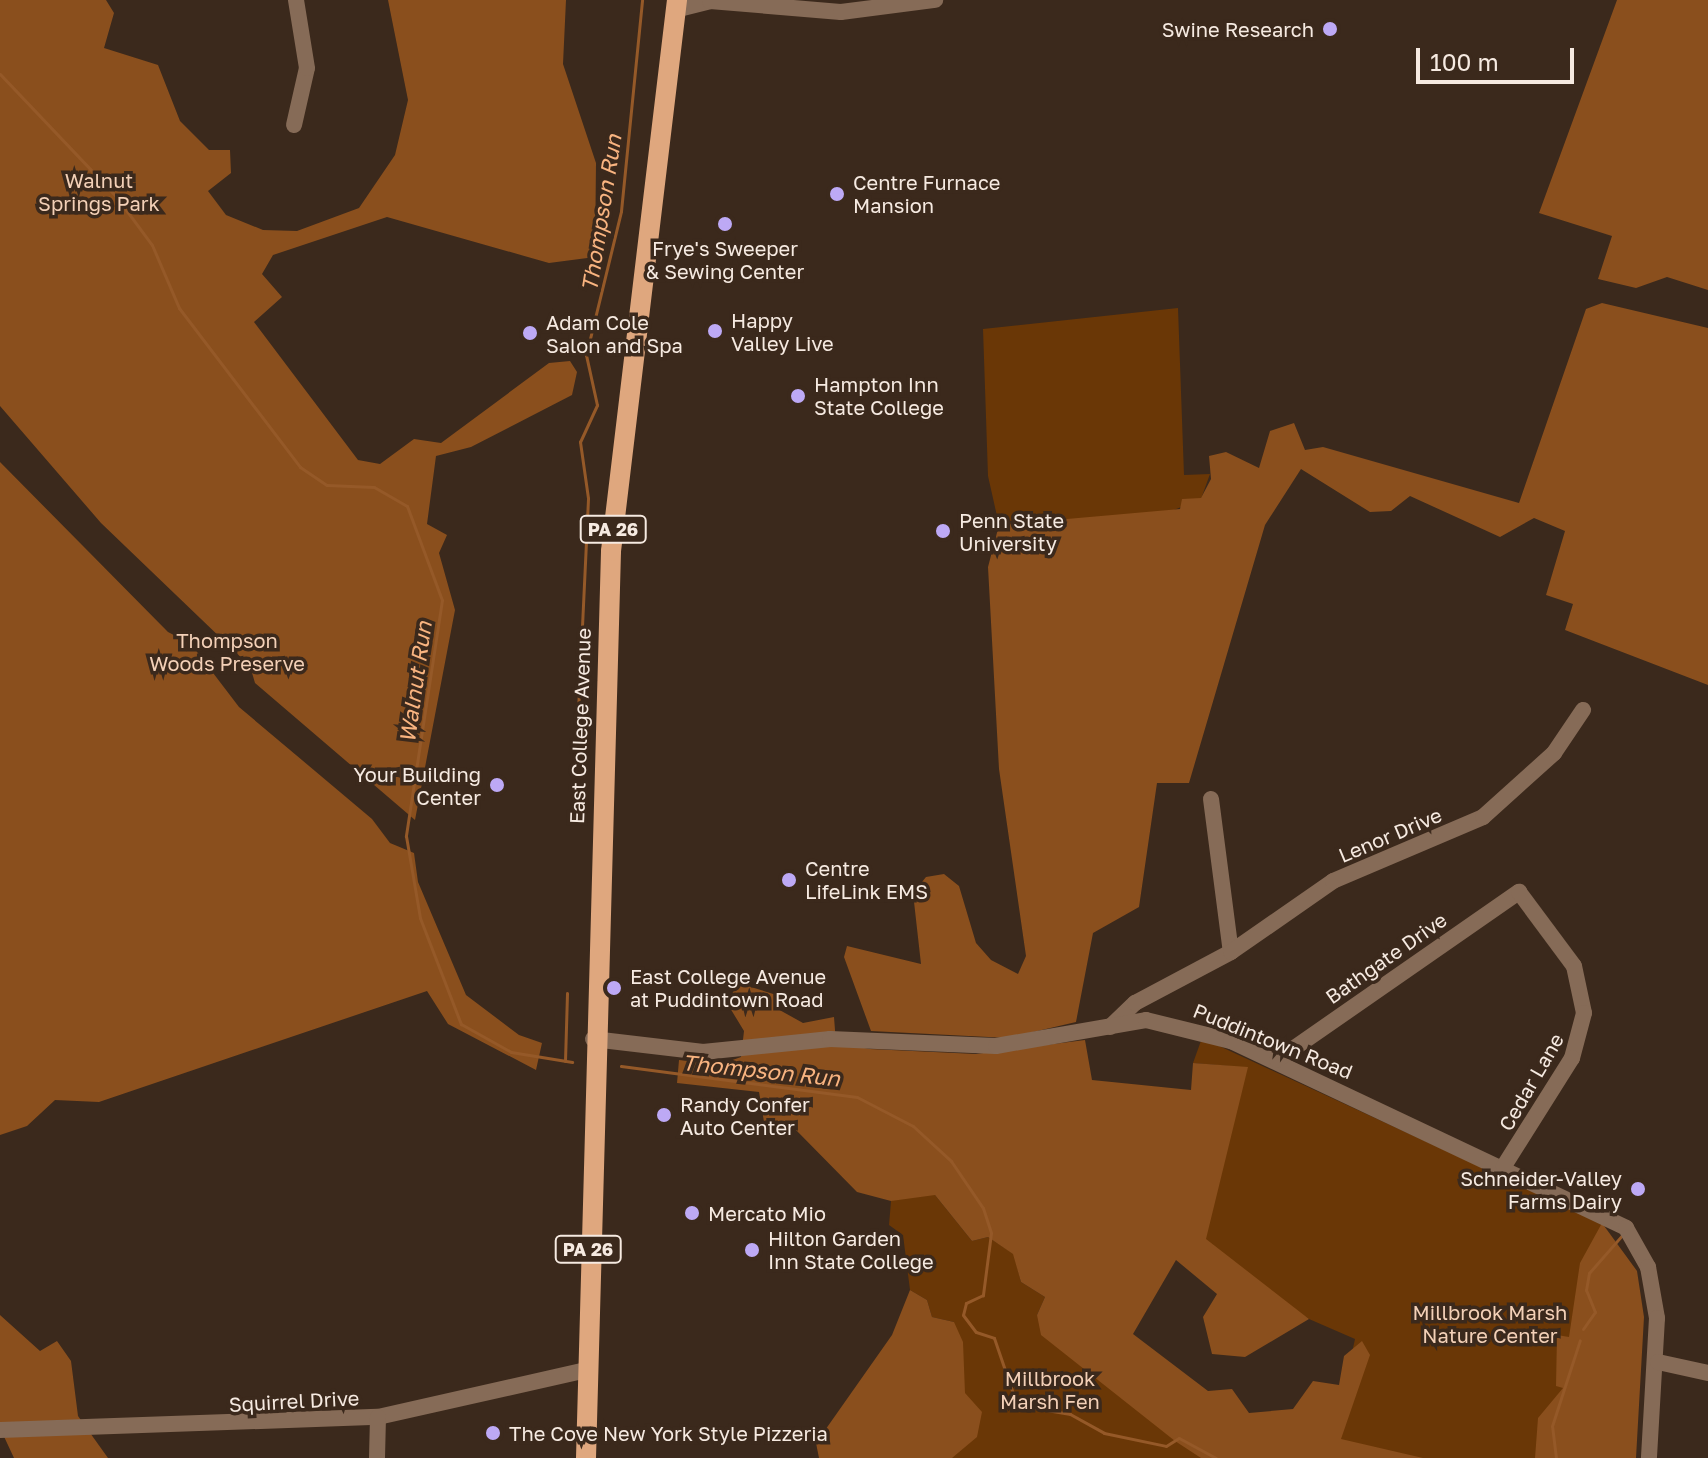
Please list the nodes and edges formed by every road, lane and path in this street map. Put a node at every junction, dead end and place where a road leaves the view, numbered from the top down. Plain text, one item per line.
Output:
1 (296, 0) edge
2 (935, 0) edge
3 (676, 5) edge
4 (294, 125) dead end
5 (1583, 710) dead end
6 (1211, 799) dead end
7 (1519, 892) joint
8 (1231, 952) junction
9 (1110, 1027) junction
10 (593, 1039) junction
11 (1277, 1060) junction
12 (1504, 1166) junction
13 (1658, 1362) junction
14 (586, 1370) junction
15 (1708, 1373) edge
16 (378, 1417) junction
17 (0, 1430) edge
18 (377, 1458) edge
19 (586, 1458) edge
20 (1649, 1458) edge

1 - 4 street
2 - 3 street
3 - 10 main road, East College Avenue / PA 26
5 - 8 street, Lenor Drive
6 - 8 street
7 - 11 street, Bathgate Drive
7 - 12 street, Cedar Lane
8 - 9 street, Lenor Drive
9 - 10 street, Puddintown Road
9 - 11 street, Puddintown Road
10 - 14 main road, East College Avenue / PA 26
11 - 12 street, Puddintown Road
12 - 13 street, Puddintown Road
13 - 15 street
13 - 20 street, Puddintown Road
14 - 16 street, Squirrel Drive
14 - 19 main road, East College Avenue / PA 26
16 - 17 street, Squirrel Drive
16 - 18 street

